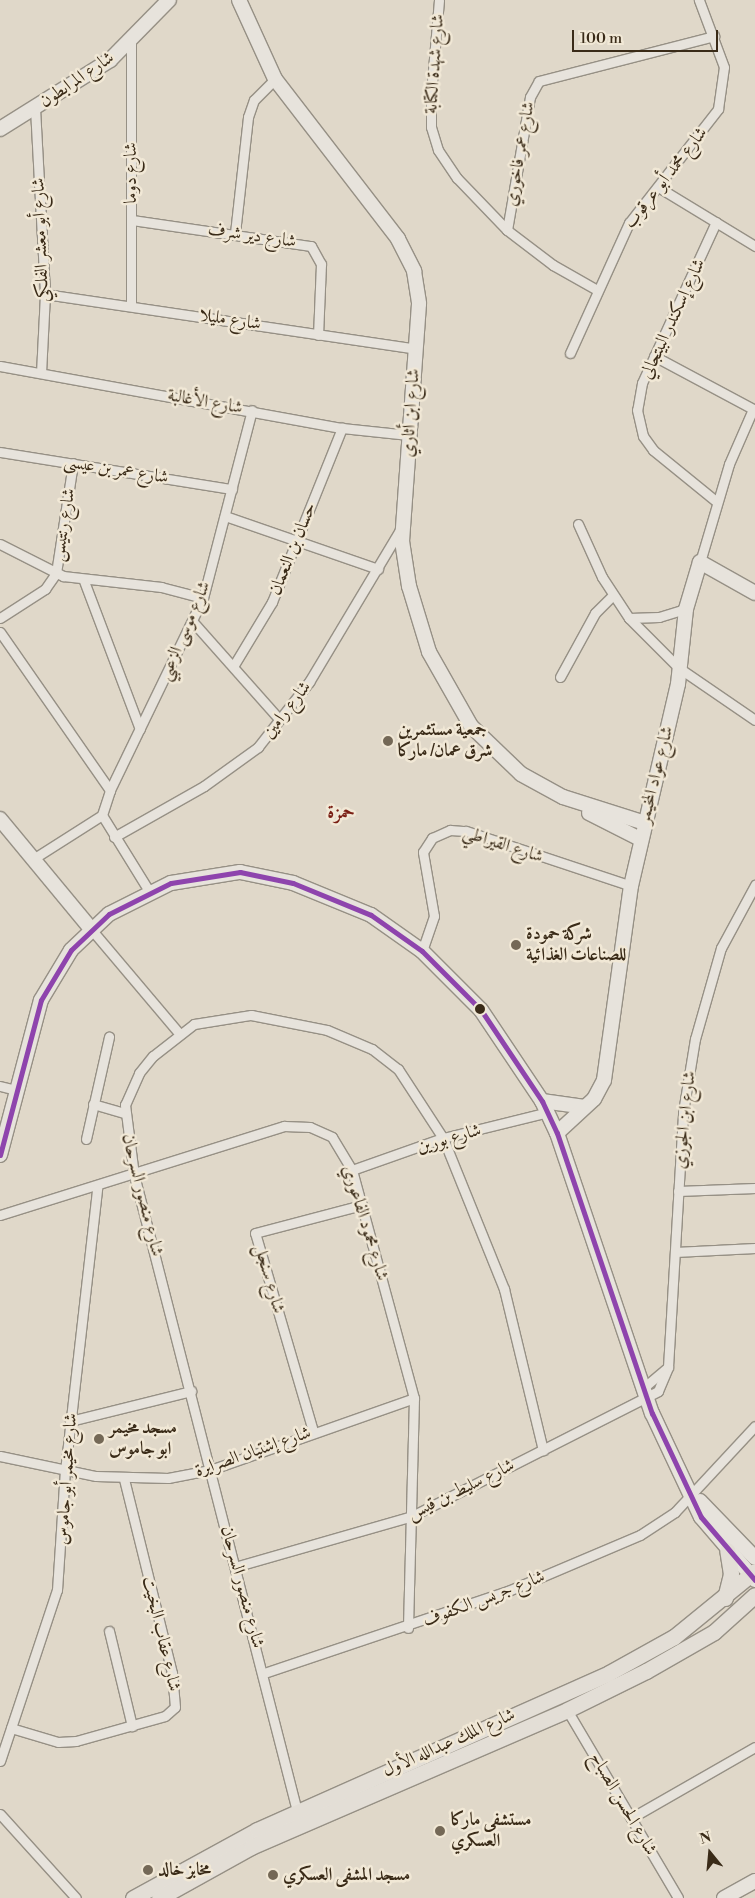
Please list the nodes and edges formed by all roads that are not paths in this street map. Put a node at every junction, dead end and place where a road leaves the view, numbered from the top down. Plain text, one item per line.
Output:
1 (169, 0) edge
2 (440, 0) edge
3 (699, 0) edge
4 (242, 1) edge
5 (714, 36) junction
6 (131, 41) junction
7 (275, 78) junction
8 (35, 108) junction
9 (0, 130) edge
10 (658, 187) junction
11 (132, 220) junction
12 (716, 222) junction
13 (507, 230) junction
14 (235, 233) junction
15 (755, 246) edge
16 (597, 290) junction
17 (45, 294) junction
18 (131, 304) junction
19 (318, 335) junction
20 (416, 349) junction
21 (570, 353) dead end
22 (654, 356) junction
23 (0, 366) edge
24 (40, 373) junction
25 (252, 410) junction
26 (754, 410) edge
27 (342, 428) junction
28 (409, 435) junction
29 (0, 452) edge
30 (73, 463) junction
31 (232, 489) junction
32 (717, 502) junction
33 (225, 516) junction
34 (578, 524) dead end
35 (401, 527) junction
36 (297, 541) junction
37 (0, 544) edge
38 (700, 562) junction
39 (378, 569) junction
40 (56, 573) junction
41 (84, 581) junction
42 (755, 593) edge
43 (613, 595) junction
44 (204, 598) junction
45 (686, 608) junction
46 (0, 618) edge
47 (629, 618) junction
48 (194, 622) junction
49 (0, 632) edge
50 (234, 665) junction
51 (679, 668) junction
52 (560, 677) dead end
53 (279, 719) junction
54 (755, 720) edge
55 (140, 729) junction
56 (110, 790) junction
57 (563, 797) junction
58 (102, 815) junction
59 (0, 819) edge
60 (645, 824) junction
61 (114, 837) junction
62 (640, 839) junction
63 (33, 859) junction
64 (755, 885) edge
65 (631, 886) junction
66 (150, 891) junction
67 (91, 929) junction
68 (422, 951) junction
69 (179, 1033) junction
70 (109, 1037) dead end
71 (0, 1086) edge
72 (16, 1090) junction
73 (93, 1104) junction
74 (545, 1107) junction
75 (586, 1107) junction
76 (124, 1113) junction
77 (557, 1133) junction
78 (443, 1138) junction
79 (86, 1139) dead end
80 (0, 1155) edge
81 (352, 1170) junction
82 (134, 1175) junction
83 (97, 1188) junction
84 (755, 1188) edge
85 (678, 1191) junction
86 (362, 1205) junction
87 (0, 1215) edge
88 (755, 1248) edge
89 (676, 1252) junction
90 (191, 1390) junction
91 (644, 1394) junction
92 (414, 1398) junction
93 (70, 1421) junction
94 (755, 1426) edge
95 (313, 1431) junction
96 (543, 1450) junction
97 (0, 1456) edge
98 (210, 1470) junction
99 (65, 1471) junction
100 (124, 1479) junction
101 (690, 1493) junction
102 (412, 1516) junction
103 (726, 1550) junction
104 (755, 1558) edge
105 (238, 1566) junction
106 (754, 1576) edge
107 (755, 1594) edge
108 (725, 1598) junction
109 (750, 1607) edge
110 (408, 1628) junction
111 (109, 1631) dead end
112 (264, 1673) junction
113 (568, 1710) junction
114 (132, 1726) junction
115 (11, 1728) junction
116 (755, 1747) edge
117 (0, 1761) edge
118 (0, 1814) edge
119 (299, 1818) junction
120 (631, 1818) junction
121 (755, 1882) edge
122 (76, 1898) edge
123 (133, 1898) edge
124 (159, 1898) edge
125 (678, 1898) edge
126 (724, 1898) edge

1 - 6 street, شارع المرابطون
2 - 13 street, شارع شهدة الكتابة
3 - 5 street, شارع محمد أبو عرقوب
4 - 7 street, شارع ابن أثاري
5 - 10 street, شارع محمد أبو عرقوب
5 - 13 street, شارع عمر فاخوري
6 - 8 street, شارع المرابطون
6 - 11 street, شارع دوما
7 - 14 street
7 - 20 street, شارع ابن أثاري
8 - 9 street, شارع المرابطون
8 - 17 street, شارع أبو معشر الفلكي
10 - 12 street
10 - 16 street, شارع محمد أبو عرقوب
11 - 14 street, شارع دير شرف
11 - 18 street, شارع دوما
12 - 15 street
12 - 22 street, شارع إسكندر البيتجالي
13 - 16 street
14 - 19 street, شارع دير شرف
16 - 21 street, شارع محمد أبو عرقوب
17 - 18 street, شارع مليلا
17 - 24 street, شارع أبو معشر الفلكي
18 - 19 street, شارع مليلا
19 - 20 street, شارع مليلا
20 - 28 street, شارع ابن أثاري
22 - 26 street
22 - 32 street, شارع إسكندر البيتجالي
23 - 24 street, شارع الأغالبة
24 - 25 street, شارع الأغالبة
25 - 27 street, شارع الأغالبة
25 - 31 street, شارع موسى الزعبي
26 - 32 street, شارع عواد المخيمر
27 - 28 street, شارع الأغالبة
27 - 36 street, حسان بن النعمان
28 - 35 street, شارع ابن أثاري
29 - 30 street, شارع عمر بن عيسى
30 - 31 street, شارع عمر بن عيسى
30 - 40 street, شارع رنتيس
31 - 33 street, شارع موسى الزعبي
32 - 38 street, شارع عواد المخيمر
33 - 36 street
33 - 44 street, شارع موسى الزعبي
34 - 43 street
35 - 39 street, شارع رامين
35 - 57 street, شارع ابن أثاري
36 - 39 street
36 - 50 street, حسان بن النعمان
37 - 40 street
38 - 42 street
38 - 45 street, شارع عواد المخيمر
39 - 53 street, شارع رامين
40 - 41 street
40 - 46 street, شارع رنتيس
41 - 44 street
41 - 55 street
43 - 47 street
43 - 52 street
44 - 48 street, شارع موسى الزعبي
45 - 47 street
45 - 51 street, شارع عواد المخيمر
47 - 51 street
48 - 50 street
48 - 55 street, شارع موسى الزعبي
49 - 56 street
50 - 53 street
51 - 54 street
51 - 60 street, شارع عواد المخيمر
53 - 61 street, شارع رامين
55 - 56 street, شارع موسى الزعبي
56 - 58 street, شارع موسى الزعبي
57 - 60 street, شارع ابن أثاري
57 - 62 street, شارع ابن أثاري
58 - 61 street
58 - 63 street
59 - 63 street
60 - 62 street, شارع عواد المخيمر
61 - 66 street
62 - 65 street, شارع عواد المخيمر
63 - 67 street
64 - 85 street, شارع ابن الجوزي
65 - 68 street, شارع القيراطي
65 - 75 street, شارع عواد المخيمر
66 - 67 street
66 - 68 street
67 - 69 street
67 - 72 street
68 - 74 street
69 - 76 street, شارع منصور السرحان
69 - 78 street, شارع منصور السرحان
70 - 73 street
71 - 72 street
72 - 80 street
73 - 76 street
73 - 79 street
74 - 75 street
74 - 77 street
74 - 78 street, شارع بورين
75 - 77 street, شارع عواد المخيمر
76 - 82 street, شارع منصور السرحان
77 - 91 street
78 - 81 street, شارع بورين
78 - 96 street, شارع منصور السرحان
81 - 82 street, شارع محمود الفاعوري
81 - 86 street, شارع محمود الفاعوري
82 - 83 street, شارع محمود الفاعوري
82 - 90 street, شارع منصور السرحان
83 - 87 street, شارع محمود الفاعوري
83 - 93 street, شارع مخيمر أبو جاموس
84 - 85 street
85 - 89 street, شارع ابن الجوزي
86 - 92 street, شارع محمود الفاعوري
86 - 95 street, شارع سنجل
88 - 89 street
89 - 91 street, شارع ابن الجوزي
90 - 93 street
90 - 98 street, شارع منصور السرحان
91 - 96 street, شارع سليط بن قيس
91 - 101 street
92 - 95 street, شارع إشتيان الصرايرة
92 - 102 street, شارع محمود الفاعوري
93 - 99 street, شارع مخيمر أبو جاموس
94 - 101 street, شارع جريس الكفوف
95 - 98 street, شارع إشتيان الصرايرة
96 - 102 street, شارع سليط بن قيس
97 - 99 street, شارع إشتيان الصرايرة
98 - 100 street, شارع إشتيان الصرايرة
98 - 105 street, شارع منصور السرحان
99 - 100 street, شارع إشتيان الصرايرة
99 - 115 street, شارع مخيمر أبو جاموس
100 - 114 street, شارع عقاب البخيت
101 - 103 street
101 - 104 street
101 - 110 street, شارع جريس الكفوف
102 - 105 street, شارع سليط بن قيس
102 - 110 street, شارع محمود الفاعوري
103 - 106 street
103 - 108 main road
105 - 112 street, شارع منصور السرحان
106 - 108 main road, شارع الملك عبدالله الأول
107 - 109 main road, شارع الملك عبدالله الأول
108 - 119 main road, شارع الملك عبدالله الأول
109 - 113 main road, شارع الملك عبدالله الأول
110 - 112 street, شارع جريس الكفوف
111 - 114 street
112 - 119 street, شارع منصور السرحان
113 - 119 main road, شارع الملك عبدالله الأول
113 - 120 street, شارع الحسن الصباح
114 - 115 street, شارع عقاب البخيت
115 - 117 street, شارع مخيمر أبو جاموس
116 - 120 street
118 - 122 street
119 - 123 main road, شارع الملك عبدالله الأول
119 - 124 main road, شارع الملك عبدالله الأول
120 - 125 street, شارع الحسن الصباح
121 - 126 street

